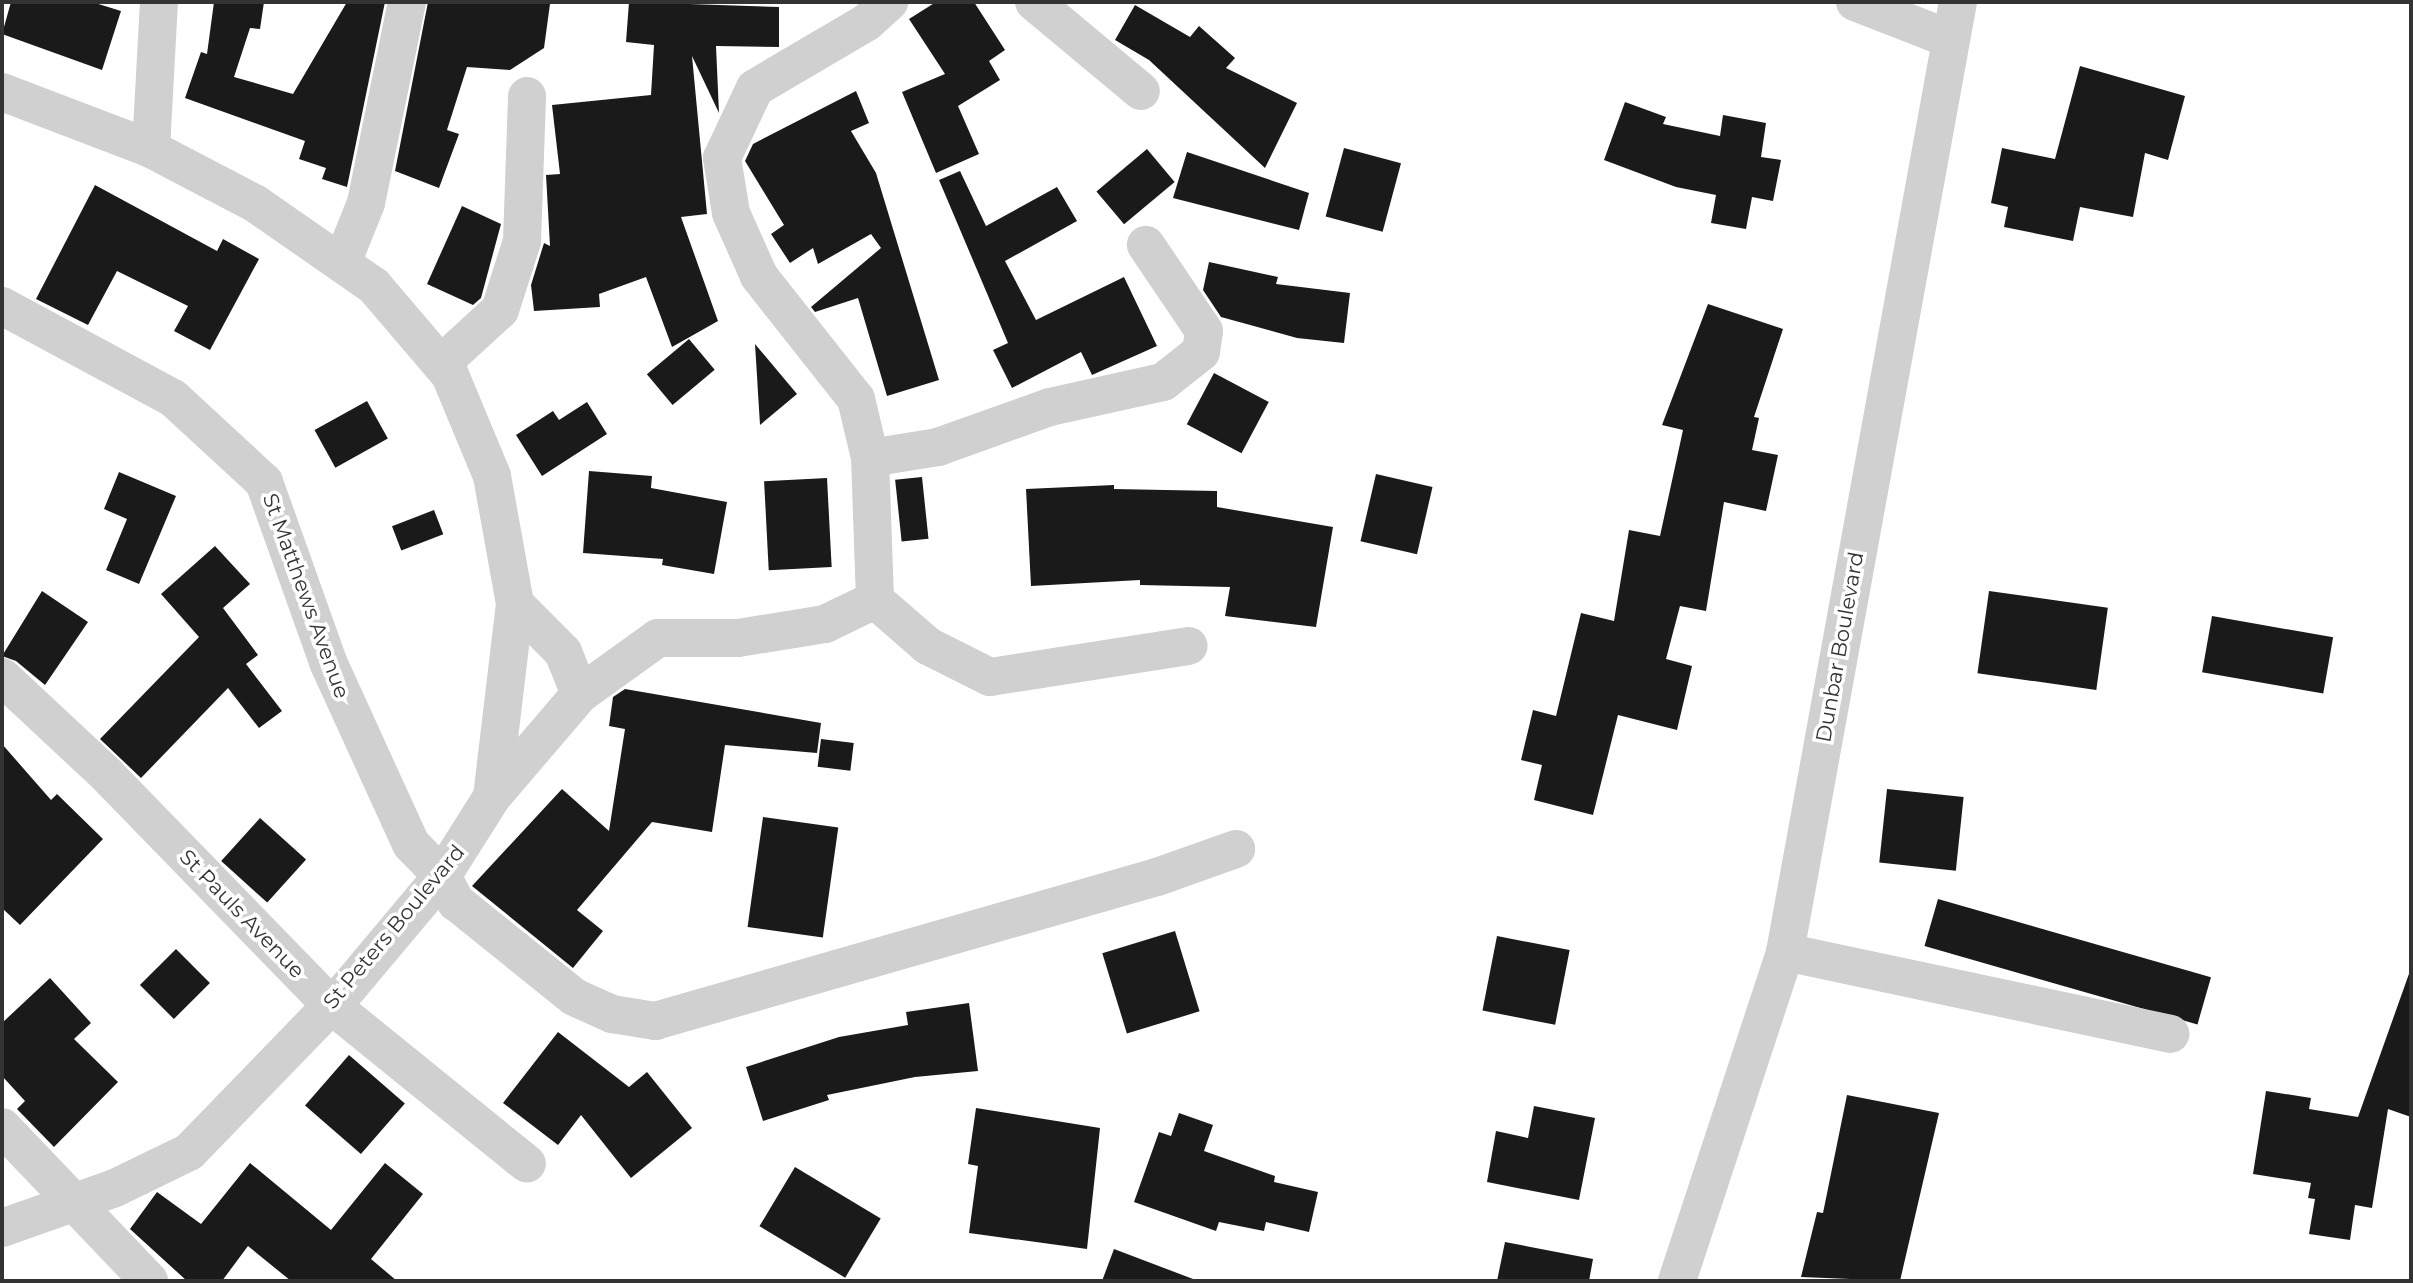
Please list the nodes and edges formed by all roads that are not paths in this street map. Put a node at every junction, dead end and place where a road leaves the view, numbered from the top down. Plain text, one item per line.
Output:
1 (159, 2) edge
2 (407, 2) edge
3 (889, 2) edge
4 (1034, 2) edge
5 (1854, 2) edge
6 (1958, 2) edge
7 (1950, 39) junction
8 (1141, 91) dead end
9 (2, 92) edge
10 (527, 96) dead end
11 (151, 149) junction
12 (1146, 245) dead end
13 (342, 263) junction
14 (2, 306) edge
15 (441, 364) junction
16 (870, 458) junction
17 (875, 600) junction
18 (515, 604) junction
19 (1189, 646) dead end
20 (2, 677) edge
21 (580, 694) junction
22 (492, 797) junction
23 (1236, 849) dead end
24 (442, 876) junction
25 (1786, 953) junction
26 (331, 1005) junction
27 (2170, 1034) dead end
28 (2, 1127) edge
29 (527, 1164) dead end
30 (71, 1205) junction
31 (2, 1228) edge
32 (149, 1281) edge
33 (1677, 1281) edge

1 - 11 street
2 - 13 street
3 - 16 street
4 - 8 street
5 - 7 street
6 - 7 street, Dunbar Boulevard
7 - 25 street, Dunbar Boulevard
9 - 11 street, St Peters Boulevard
10 - 15 street
11 - 13 street, St Peters Boulevard
12 - 16 street
13 - 15 street, St Peters Boulevard
14 - 24 street, St Matthews Avenue
15 - 18 street, St Peters Boulevard
16 - 17 street
17 - 19 street
17 - 21 street
18 - 21 street
18 - 22 street, St Peters Boulevard
20 - 26 street, St Pauls Avenue
21 - 22 street
22 - 24 street, St Peters Boulevard
23 - 24 street, St Matthews Avenue
24 - 26 street, St Peters Boulevard
25 - 27 street
25 - 33 street, Dunbar Boulevard
26 - 29 street, St Pauls Avenue
26 - 30 street, St Peters Boulevard
28 - 30 street
30 - 31 street, St Peters Boulevard
30 - 32 street

